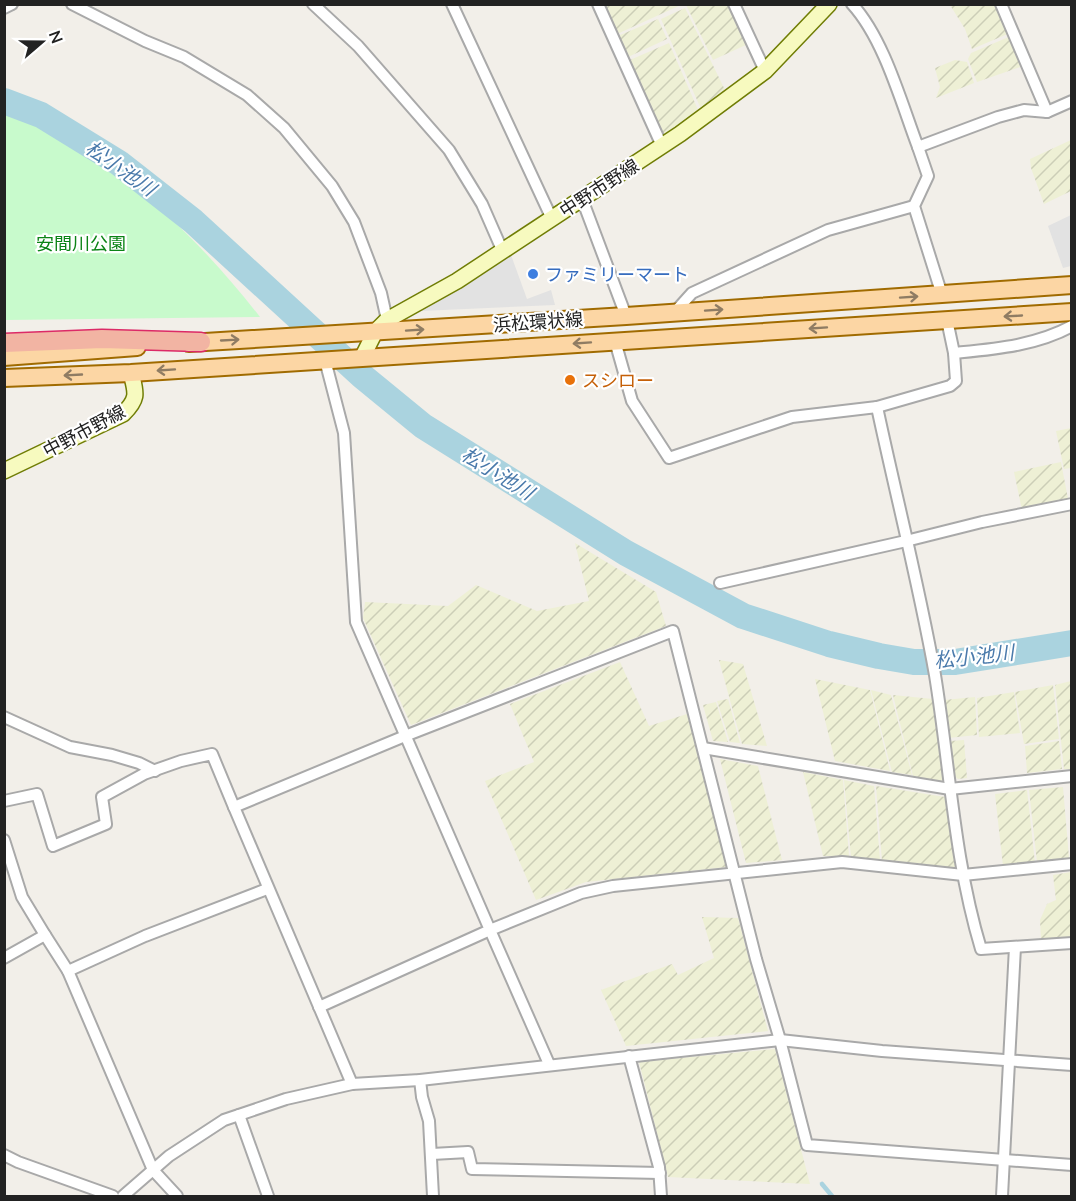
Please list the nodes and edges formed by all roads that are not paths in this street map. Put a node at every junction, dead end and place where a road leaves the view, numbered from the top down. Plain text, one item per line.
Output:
1 (12, 4) edge
2 (72, 4) edge
3 (452, 4) edge
4 (598, 4) edge
5 (734, 4) edge
6 (829, 4) edge
7 (852, 4) edge
8 (1001, 4) edge
9 (314, 5) edge
10 (4, 8) edge
11 (765, 71) junction
12 (1071, 101) edge
13 (1047, 112) junction
14 (663, 146) junction
15 (918, 147) junction
16 (582, 199) junction
17 (915, 206) junction
18 (552, 219) junction
19 (503, 252) junction
20 (1071, 285) edge
21 (942, 295) junction
22 (674, 313) junction
23 (626, 316) junction
24 (387, 320) junction
25 (947, 320) junction
26 (1071, 325) edge
27 (375, 332) junction
28 (615, 341) junction
29 (4, 342) edge
30 (201, 342) junction
31 (954, 353) junction
32 (4, 357) edge
33 (362, 358) junction
34 (327, 360) junction
35 (131, 373) junction
36 (4, 378) edge
37 (878, 407) junction
38 (4, 471) edge
39 (1071, 504) edge
40 (906, 542) junction
41 (720, 583) dead end
42 (4, 717) edge
43 (405, 736) junction
44 (703, 748) junction
45 (155, 771) junction
46 (1071, 776) edge
47 (950, 789) junction
48 (4, 801) edge
49 (234, 807) junction
50 (4, 840) edge
51 (1071, 864) edge
52 (734, 874) junction
53 (963, 875) junction
54 (267, 889) junction
55 (490, 930) junction
56 (45, 935) junction
57 (1071, 943) edge
58 (1015, 947) junction
59 (4, 958) edge
60 (68, 971) junction
61 (319, 1006) junction
62 (780, 1040) junction
63 (629, 1056) junction
64 (1010, 1060) junction
65 (549, 1064) junction
66 (1071, 1065) edge
67 (420, 1080) junction
68 (352, 1084) junction
69 (239, 1115) junction
70 (432, 1154) junction
71 (4, 1155) edge
72 (1005, 1159) junction
73 (1071, 1165) edge
74 (153, 1170) junction
75 (660, 1173) junction
76 (113, 1197) edge
77 (123, 1197) edge
78 (177, 1197) edge
79 (268, 1197) edge
80 (433, 1197) edge
81 (661, 1197) edge
82 (1002, 1197) edge

1 - 10 street
2 - 24 street
3 - 18 street
4 - 14 street
5 - 11 street
6 - 11 main road, 中野市野線
7 - 15 street
8 - 13 street
9 - 19 street
11 - 14 main road, 中野市野線
12 - 13 street
13 - 15 street
14 - 16 main road, 中野市野線
15 - 17 street
16 - 18 main road, 中野市野線
16 - 23 street
17 - 21 street
17 - 22 street
18 - 19 main road, 中野市野線
19 - 24 main road, 中野市野線
20 - 21 main road, 浜松環状線
22 -> 21 main road, 浜松環状線
22 - 23 main road, 浜松環状線
27 -> 23 main road, 浜松環状線
24 - 27 main road, 中野市野線
26 -> 25 main road, 浜松環状線
25 -> 28 main road, 浜松環状線
25 - 31 street
26 - 31 street
30 -> 27 main road, 浜松環状線
27 - 33 main road, 中野市野線
28 -> 33 main road, 浜松環状線
28 - 37 street
29 - 30 highway
30 - 32 main road, 浜松環状線
31 - 37 street
33 - 34 main road, 浜松環状線
34 -> 35 main road, 浜松環状線
34 - 43 street
35 -> 36 main road, 浜松環状線
35 - 38 main road, 中野市野線
37 - 40 street
39 - 40 street
40 - 41 street
40 - 47 street
42 - 45 street
43 - 44 street
43 - 49 street
43 - 55 street
44 - 47 street
44 - 52 street
45 - 48 street
45 - 49 street
46 - 47 street
47 - 53 street
49 - 54 street
50 - 56 street
51 - 53 street
52 - 53 street
52 - 55 street
52 - 62 street
53 - 58 street
54 - 60 street
54 - 61 street
55 - 61 street
55 - 65 street
56 - 59 street
56 - 60 street
57 - 58 street
58 - 64 street
60 - 74 street
61 - 68 street
62 - 63 street
62 - 64 street
62 - 72 street
63 - 65 street
63 - 75 street
64 - 66 street
64 - 72 street
65 - 67 street
67 - 68 street
67 - 70 street
68 - 69 street
69 - 74 street
69 - 79 street
70 - 75 street
70 - 80 street
71 - 76 street
72 - 73 street
72 - 82 street
74 - 77 street
74 - 78 street
75 - 81 street

